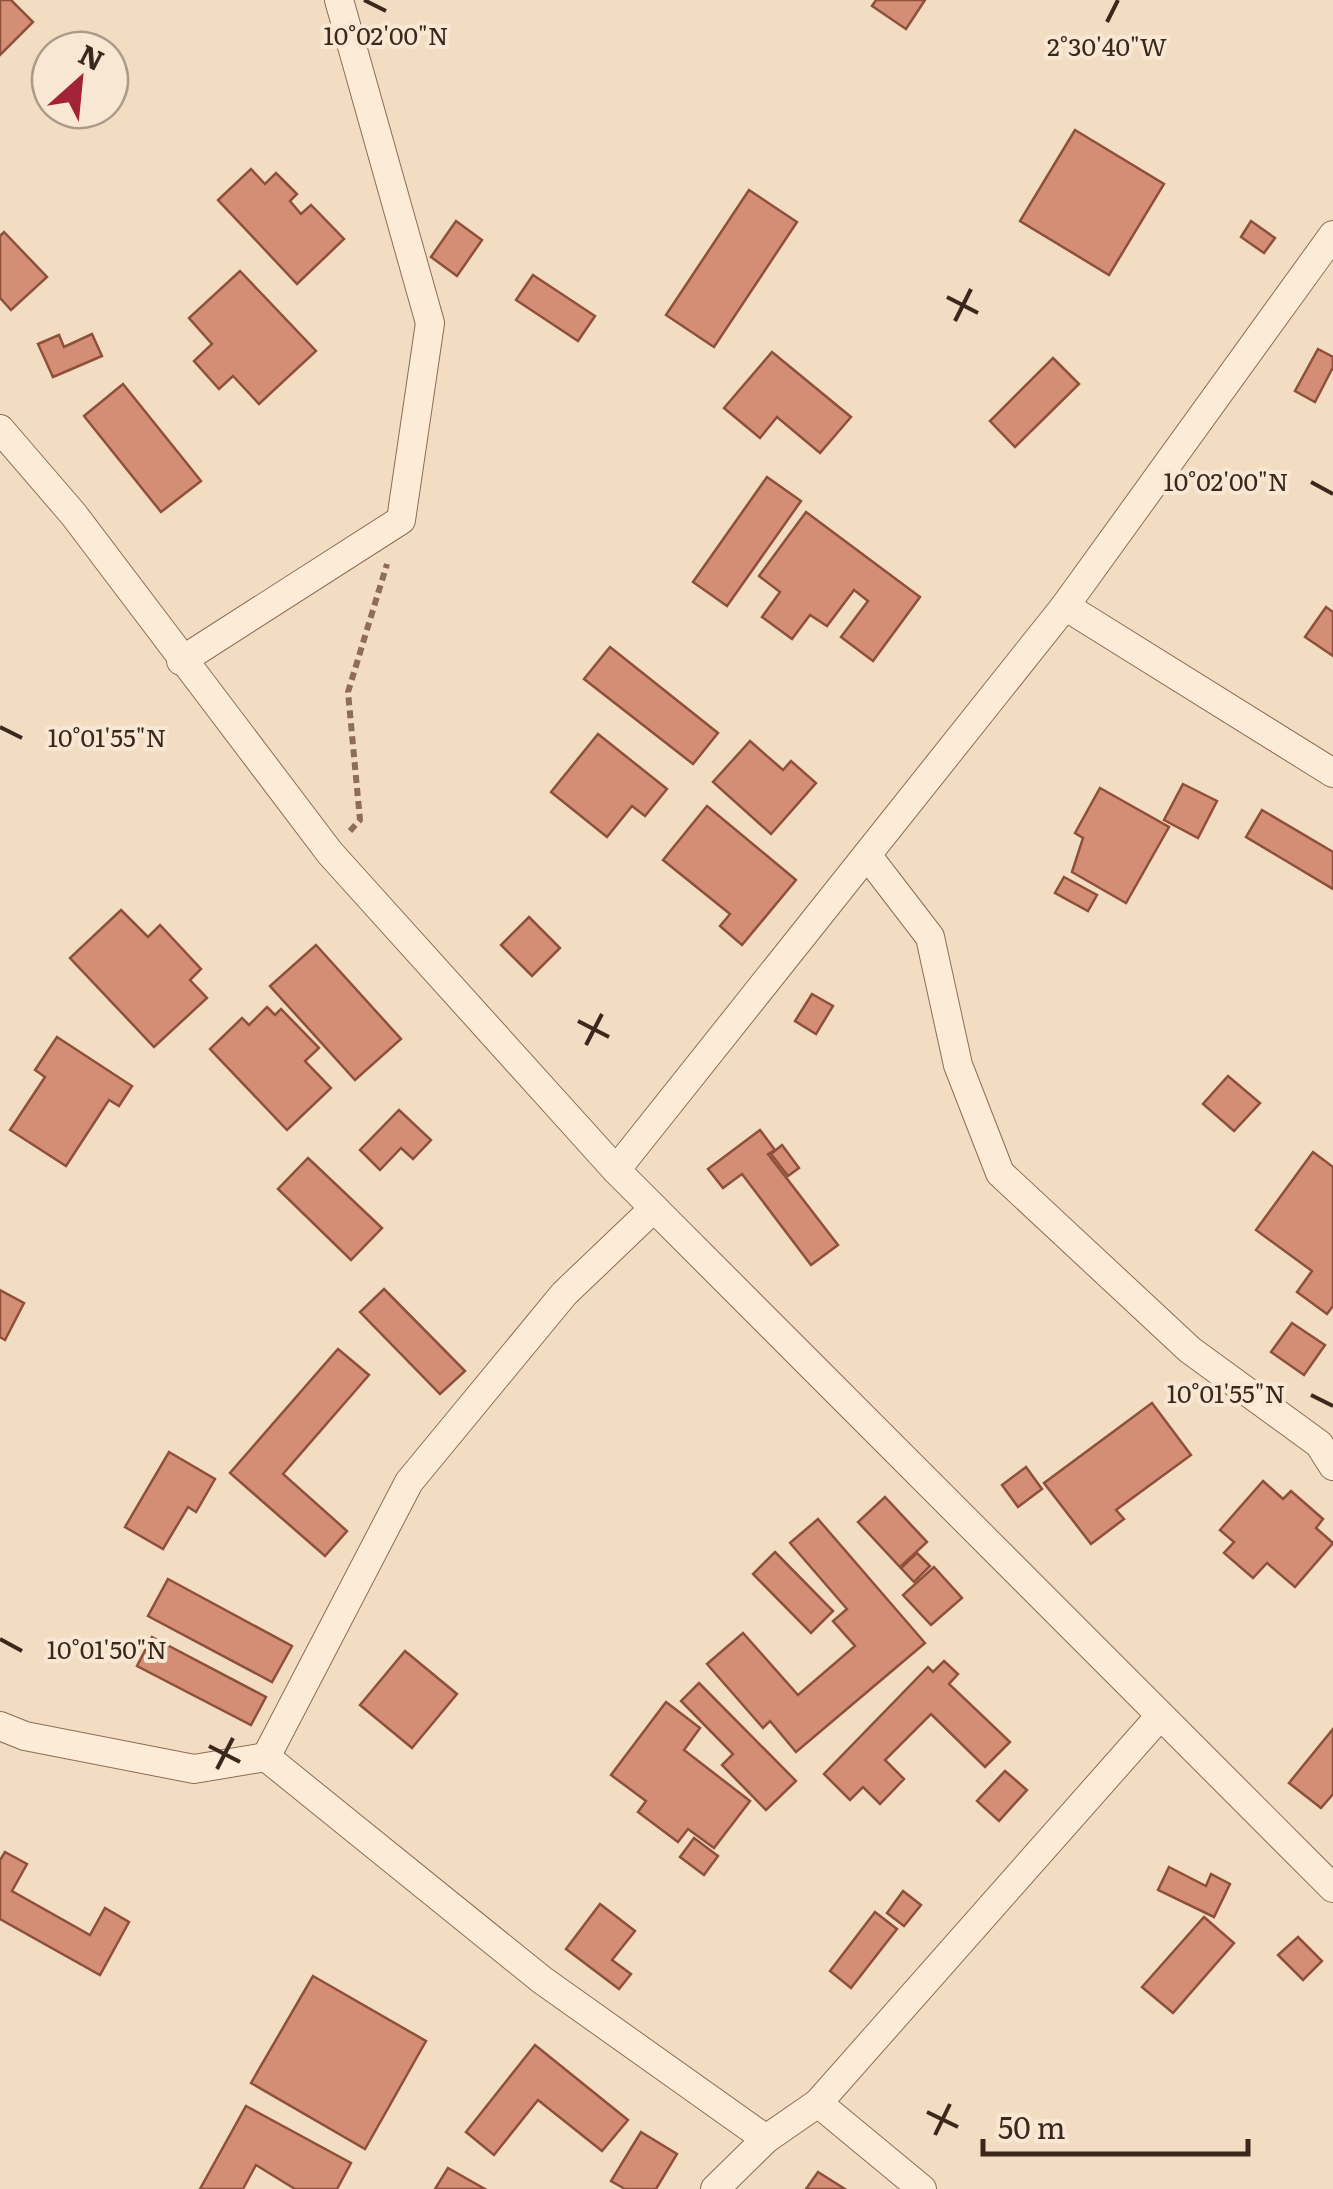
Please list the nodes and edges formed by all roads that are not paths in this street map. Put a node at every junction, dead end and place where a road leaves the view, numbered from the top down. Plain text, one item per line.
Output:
1 (338, 0) edge
2 (1333, 235) edge
3 (0, 429) edge
4 (1066, 606) junction
5 (181, 661) junction
6 (1333, 773) edge
7 (867, 856) junction
8 (616, 1170) junction
9 (654, 1208) junction
10 (1333, 1466) edge
11 (1160, 1716) junction
12 (0, 1726) edge
13 (266, 1757) junction
14 (1333, 1888) edge
15 (818, 2103) junction
16 (766, 2139) junction
17 (715, 2189) edge
18 (922, 2189) edge

1 - 5 street
2 - 4 street
3 - 5 street
4 - 6 street
4 - 7 street
5 - 8 street
7 - 8 street
7 - 10 street
8 - 9 street
9 - 11 street
9 - 13 street
11 - 14 street
11 - 15 street
12 - 13 street
13 - 16 street
15 - 16 street
15 - 18 street
16 - 17 street

